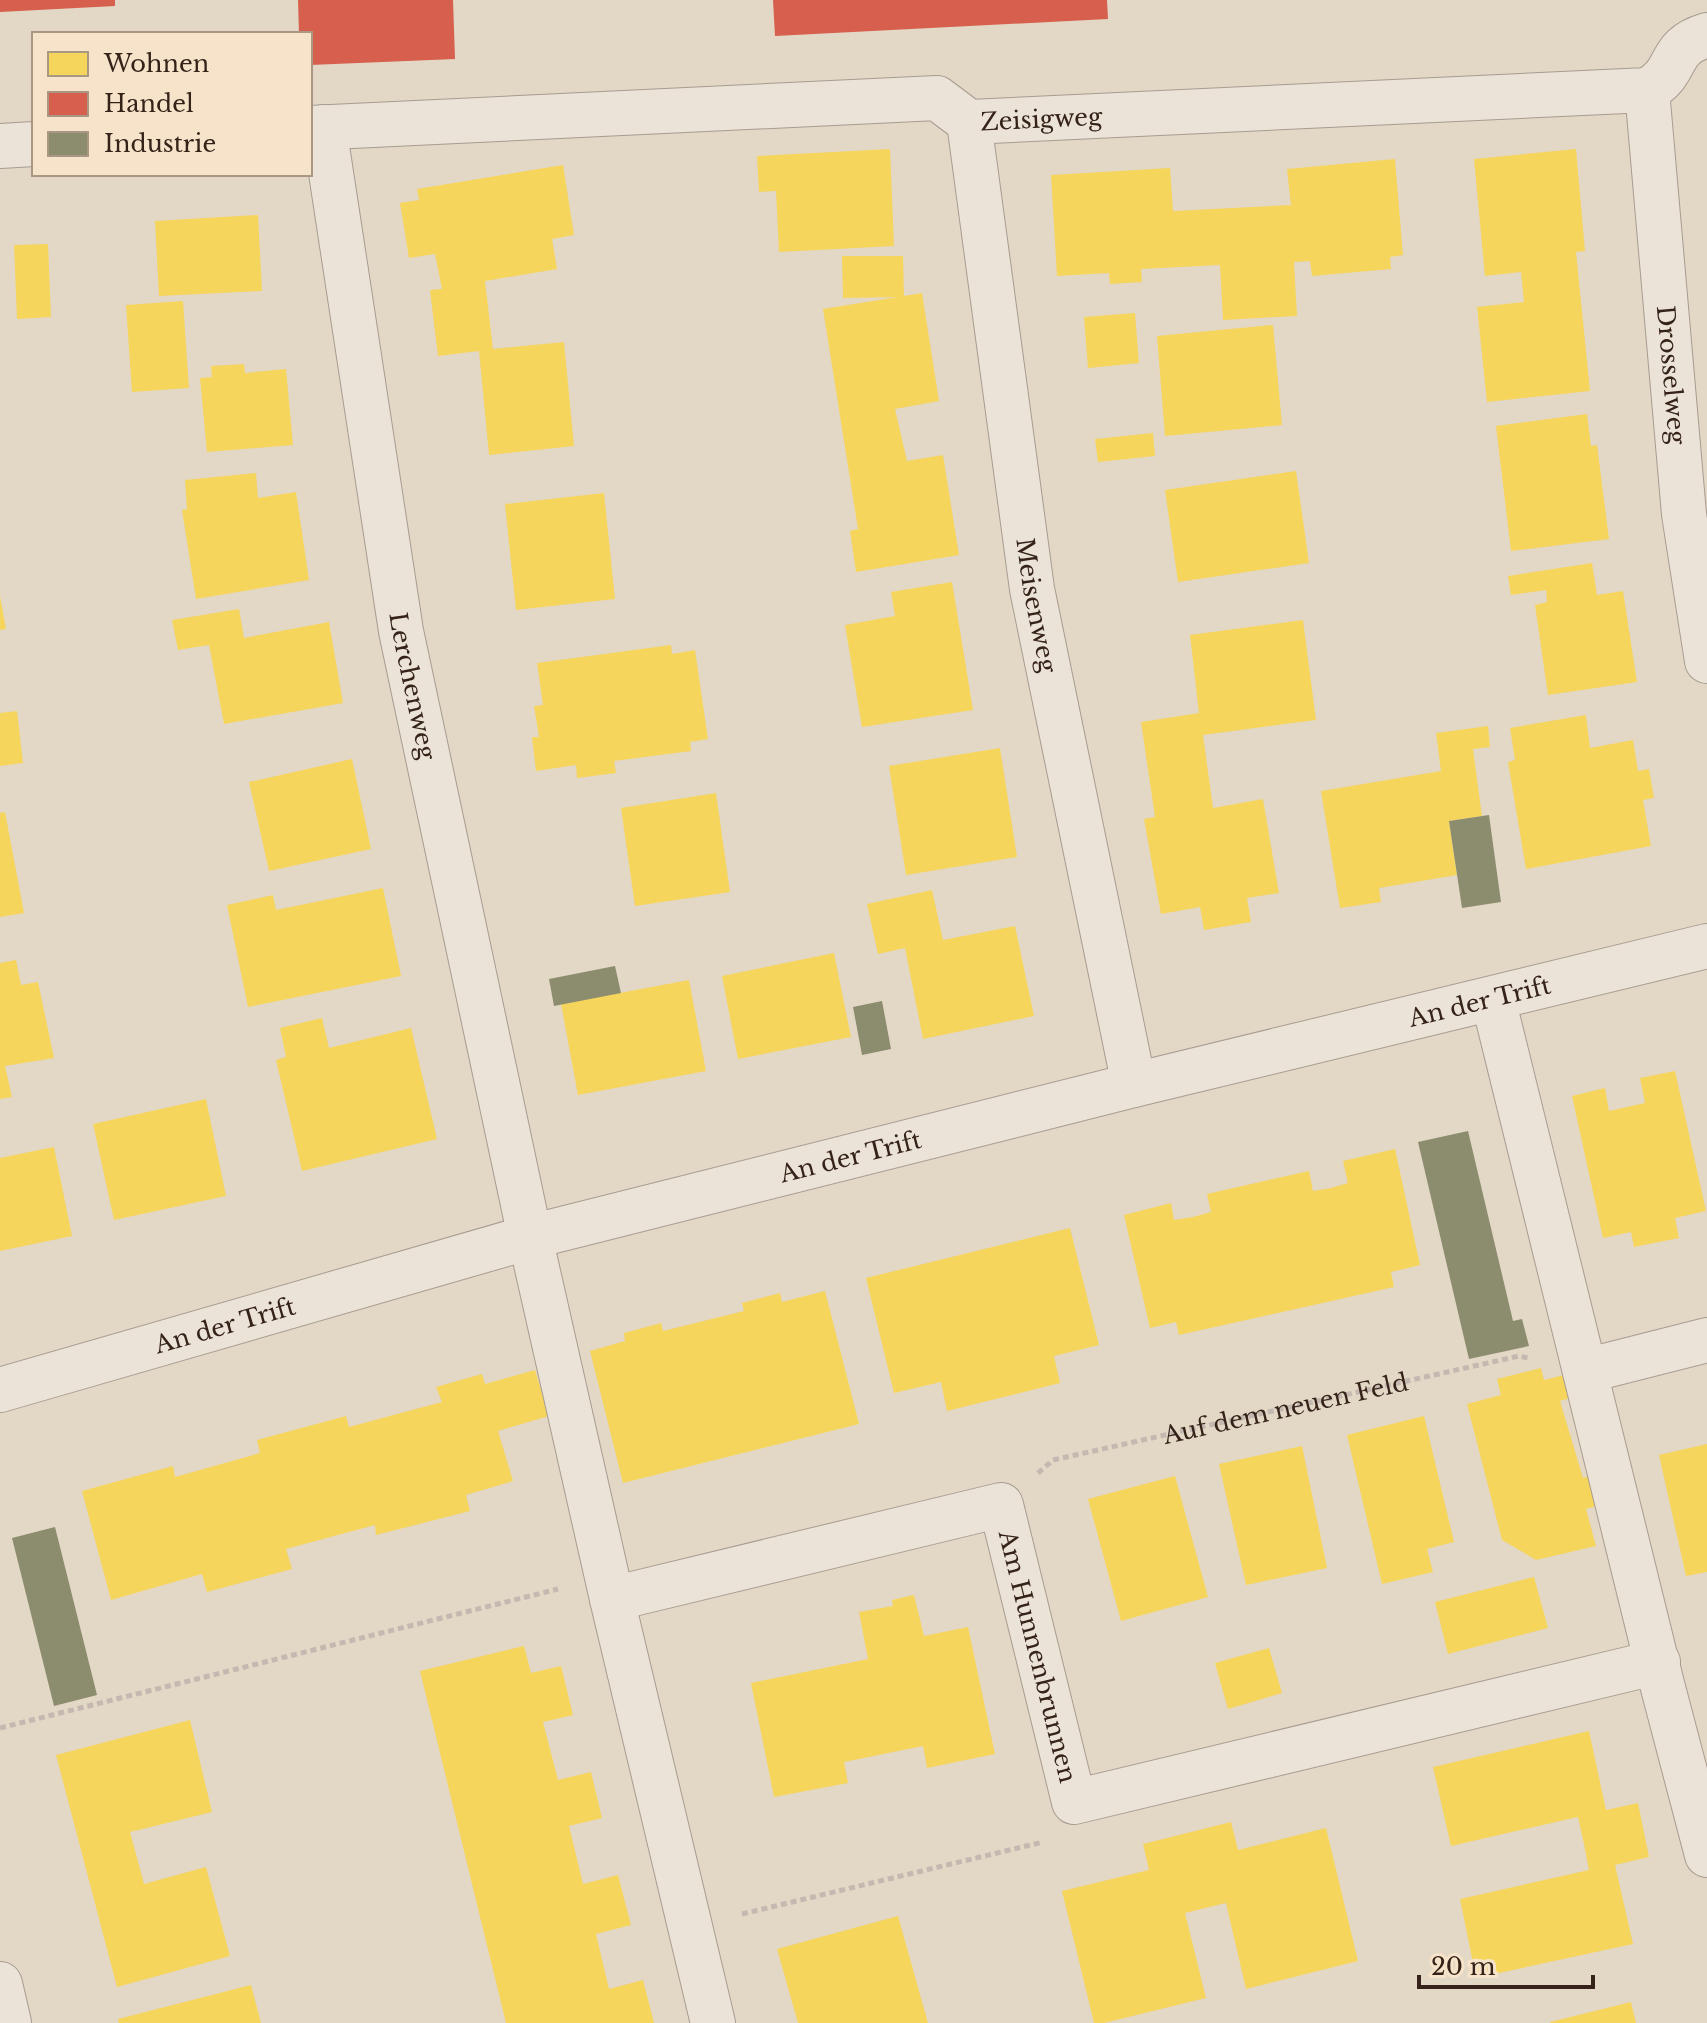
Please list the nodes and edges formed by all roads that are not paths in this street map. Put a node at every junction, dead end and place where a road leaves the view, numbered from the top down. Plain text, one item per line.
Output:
1 (1707, 35) edge
2 (1647, 90) junction
3 (969, 122) junction
4 (317, 128) edge
5 (32, 144) edge
6 (0, 146) edge
7 (1707, 661) edge
8 (1707, 946) edge
9 (1493, 999) junction
10 (1134, 1085) junction
11 (530, 1237) junction
12 (1707, 1340) edge
13 (1585, 1371) junction
14 (0, 1390) edge
15 (612, 1599) junction
16 (1658, 1662) junction
17 (1707, 1855) edge
18 (0, 1984) edge
19 (9, 2023) edge
20 (713, 2023) edge

1 - 2 street
2 - 3 street, Zeisigweg
2 - 7 street, Drosselweg
3 - 4 street, Zeisigweg
3 - 10 street, Meisenweg
4 - 11 street, Lerchenweg
5 - 6 street
8 - 9 street, An der Trift
9 - 10 street, An der Trift
9 - 13 street
10 - 11 street, An der Trift
11 - 14 street, An der Trift
11 - 15 street
12 - 13 street
13 - 16 street
15 - 16 street, Am Hunnenbrunnen
15 - 20 street
16 - 17 street
18 - 19 street

